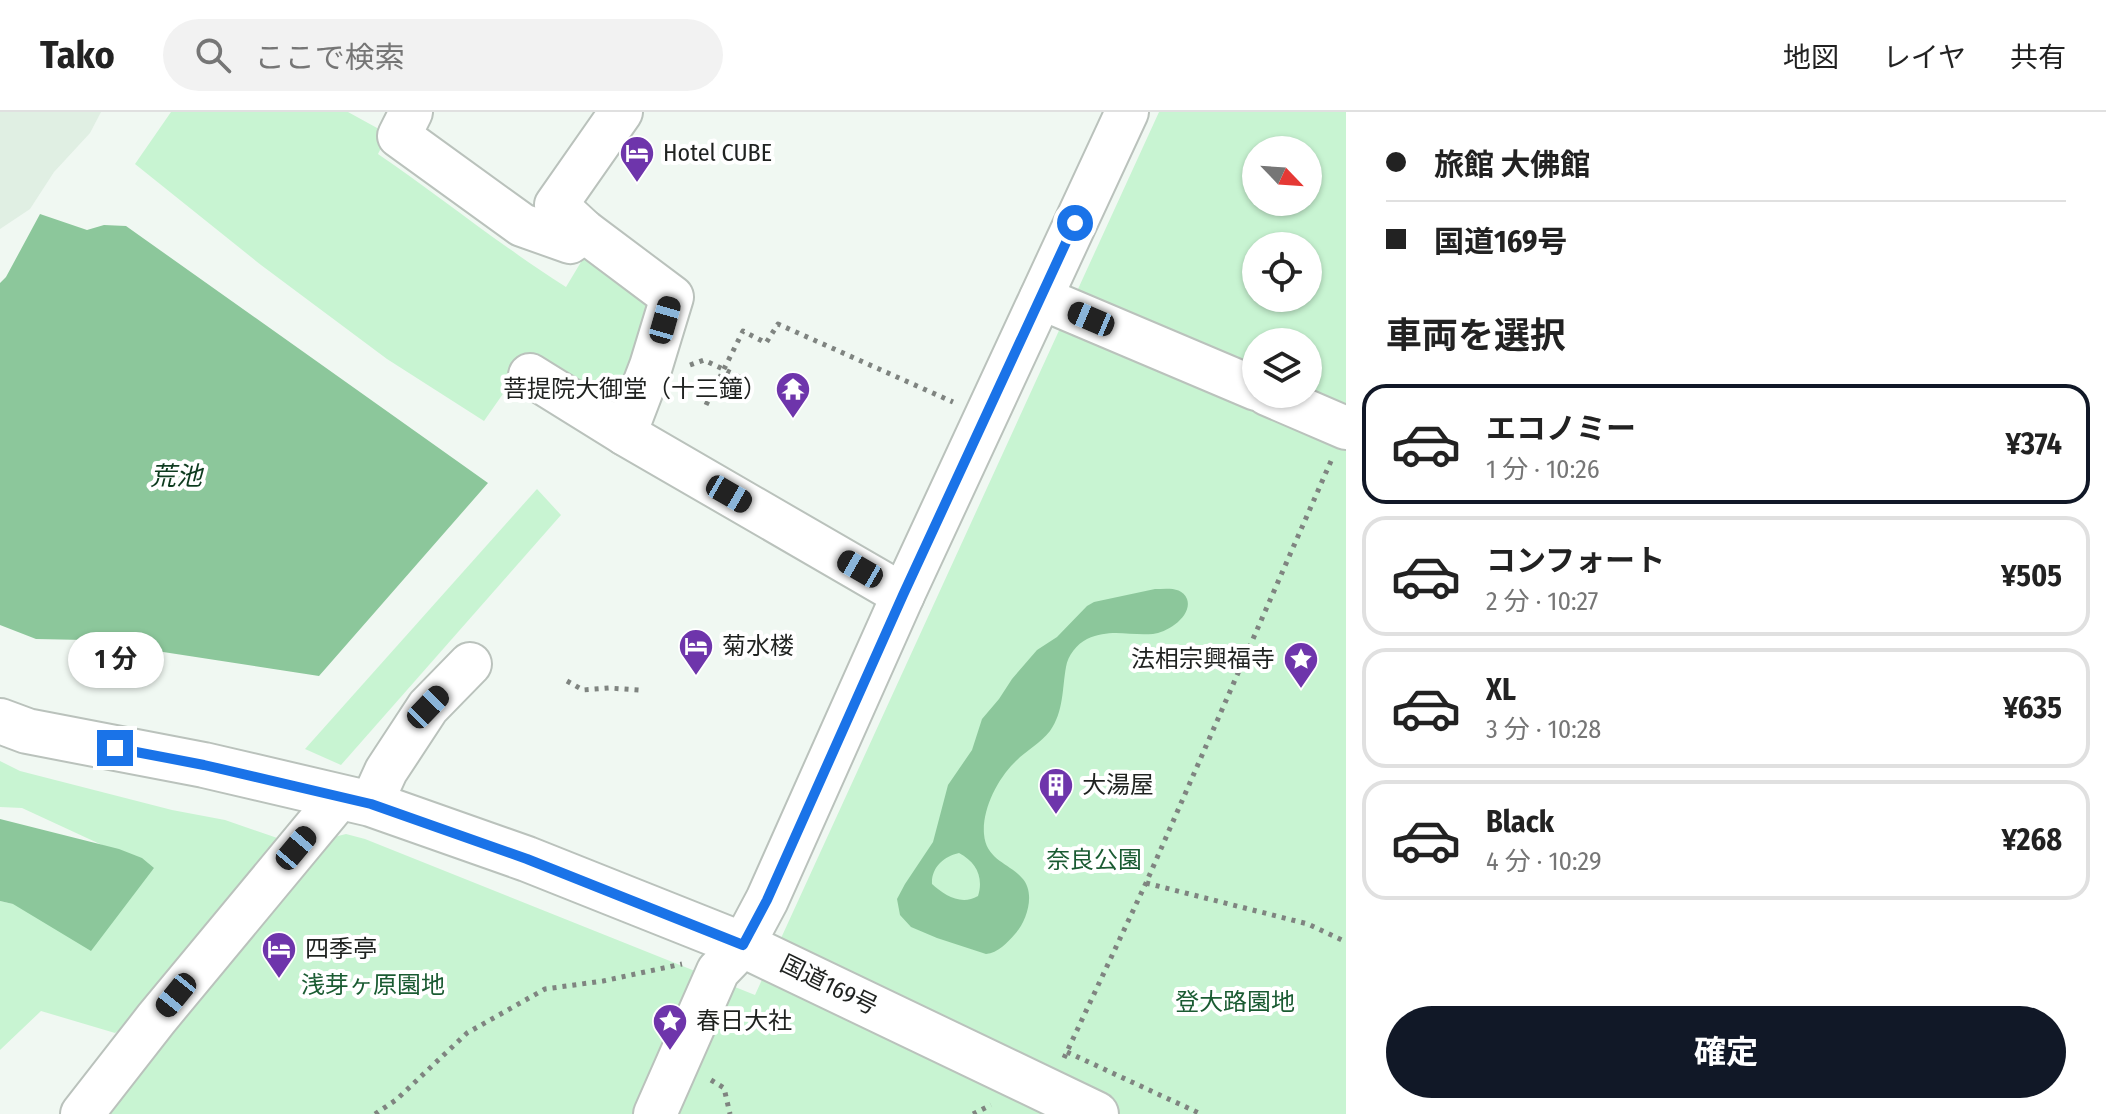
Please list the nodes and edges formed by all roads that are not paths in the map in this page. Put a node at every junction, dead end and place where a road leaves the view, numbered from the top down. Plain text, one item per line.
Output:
1 (411, 112) edge
2 (621, 112) edge
3 (1112, 124) edge
4 (584, 231) junction
5 (1041, 298) junction
6 (530, 375) dead end
7 (1242, 383) edge
8 (1300, 408) edge
9 (1346, 428) edge
10 (625, 434) junction
11 (903, 595) junction
12 (470, 664) dead end
13 (0, 721) edge
14 (355, 800) junction
15 (743, 945) junction
16 (82, 1114) edge
17 (655, 1114) edge
18 (1096, 1114) edge

1 - 4 street
2 - 4 street
3 - 5 street
4 - 10 street
5 - 7 street
5 - 11 street
6 - 10 street
8 - 9 street
10 - 11 street
11 - 15 street
12 - 14 street
13 - 14 highway, 国道169号
14 - 15 highway, 国道169号
14 - 16 street
15 - 17 street
15 - 18 highway, 国道169号

